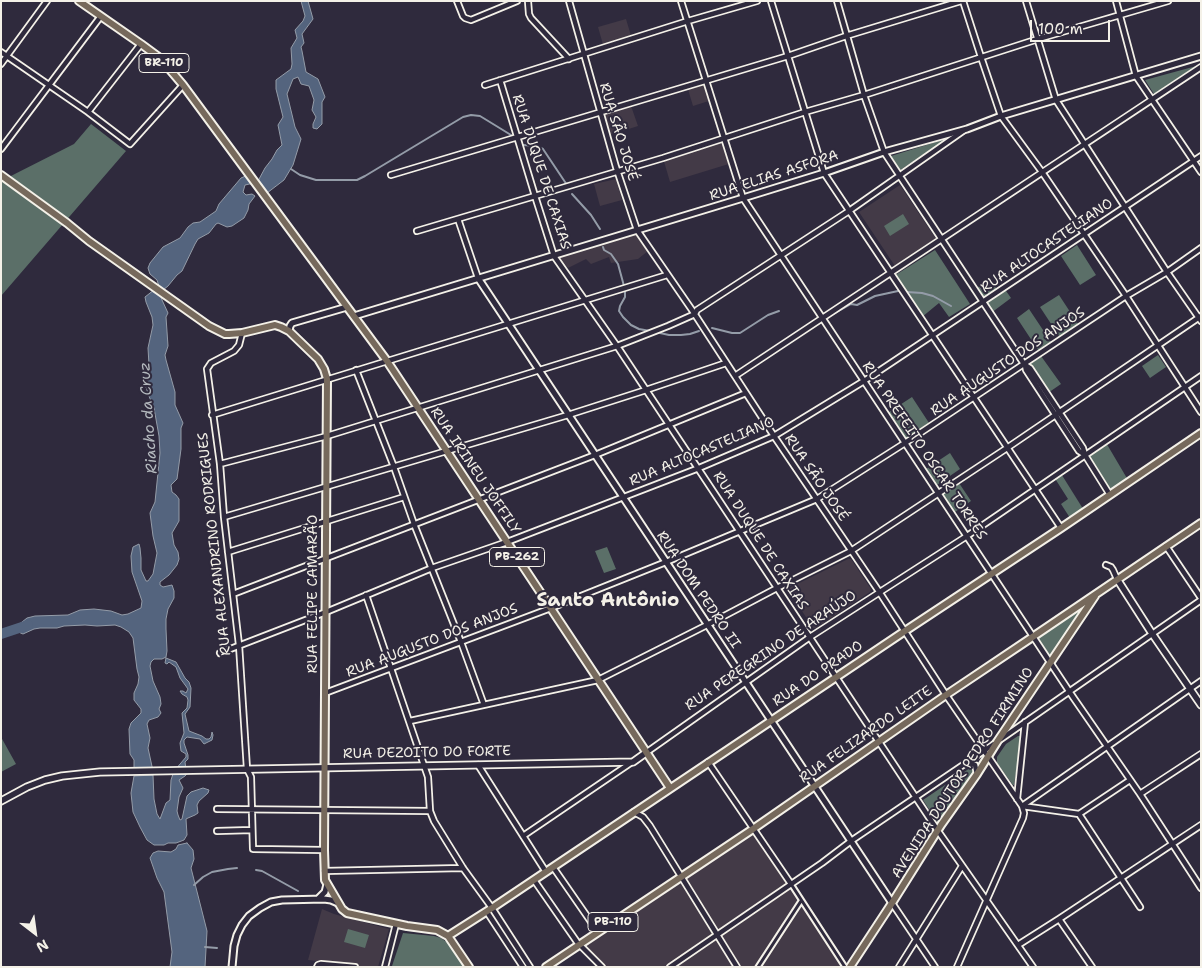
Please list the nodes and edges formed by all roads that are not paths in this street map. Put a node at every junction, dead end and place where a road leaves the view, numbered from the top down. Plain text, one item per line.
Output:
1 (47, 1) edge
2 (79, 1) edge
3 (457, 1) edge
4 (517, 1) edge
5 (528, 1) edge
6 (568, 1) edge
7 (681, 1) edge
8 (757, 1) edge
9 (771, 1) edge
10 (836, 1) edge
11 (962, 1) edge
12 (1026, 1) edge
13 (1116, 1) edge
14 (1168, 1) edge
15 (1120, 15) junction
16 (100, 16) junction
17 (688, 21) junction
18 (846, 36) junction
19 (1038, 39) junction
20 (141, 44) junction
21 (1, 52) edge
22 (583, 54) junction
23 (7, 56) junction
24 (788, 56) junction
25 (1201, 56) edge
26 (980, 57) junction
27 (568, 59) junction
28 (1, 64) edge
29 (1201, 67) edge
30 (1136, 76) junction
31 (500, 80) junction
32 (706, 80) junction
33 (183, 85) junction
34 (485, 85) dead end
35 (49, 86) junction
36 (864, 95) junction
37 (1056, 100) junction
38 (1152, 100) junction
39 (88, 112) junction
40 (600, 112) junction
41 (805, 112) junction
42 (1001, 116) junction
43 (967, 129) junction
44 (517, 137) junction
45 (723, 138) junction
46 (1084, 144) junction
47 (1, 149) edge
48 (884, 152) junction
49 (1201, 156) edge
50 (1193, 161) junction
51 (617, 171) junction
52 (824, 172) junction
53 (1042, 172) junction
54 (1201, 172) edge
55 (1, 175) edge
56 (391, 176) dead end
57 (900, 176) junction
58 (535, 196) junction
59 (743, 198) junction
60 (1125, 207) junction
61 (849, 211) junction
62 (458, 219) junction
63 (637, 230) junction
64 (417, 231) dead end
65 (1084, 234) junction
66 (942, 239) junction
67 (1201, 248) edge
68 (554, 256) junction
69 (782, 256) junction
70 (1167, 272) junction
71 (891, 273) junction
72 (668, 274) junction
73 (478, 278) junction
74 (1126, 296) junction
75 (584, 300) junction
76 (983, 302) junction
77 (347, 307) junction
78 (695, 314) junction
79 (354, 316) junction
80 (822, 318) junction
81 (1200, 318) edge
82 (508, 324) junction
83 (289, 331) junction
84 (242, 333) junction
85 (932, 335) junction
86 (1158, 345) junction
87 (617, 346) junction
88 (386, 361) junction
89 (726, 362) junction
90 (1024, 364) junction
91 (356, 370) junction
92 (539, 370) junction
93 (735, 376) junction
94 (1201, 376) edge
95 (327, 379) junction
96 (864, 380) junction
97 (1185, 386) junction
98 (646, 390) junction
99 (746, 393) junction
100 (974, 397) junction
101 (418, 408) junction
102 (1201, 412) edge
103 (1057, 414) junction
104 (212, 415) junction
105 (568, 415) junction
106 (376, 421) junction
107 (669, 424) junction
108 (1201, 432) edge
109 (327, 436) junction
110 (774, 436) junction
111 (905, 444) junction
112 (1007, 448) junction
113 (447, 451) junction
114 (595, 455) junction
115 (1085, 456) junction
116 (220, 464) junction
117 (394, 467) junction
118 (699, 468) junction
119 (326, 487) junction
120 (1035, 489) junction
121 (938, 493) junction
122 (1110, 495) junction
123 (404, 497) junction
124 (623, 497) junction
125 (817, 499) junction
126 (479, 500) junction
127 (224, 517) junction
128 (326, 521) junction
129 (1201, 522) edge
130 (414, 524) junction
131 (1061, 528) junction
132 (739, 531) junction
133 (967, 536) junction
134 (507, 542) junction
135 (1166, 546) junction
136 (851, 551) junction
137 (228, 552) junction
138 (326, 558) junction
139 (666, 562) junction
140 (1106, 565) dead end
141 (432, 568) junction
142 (992, 574) junction
143 (1117, 579) junction
144 (777, 588) junction
145 (880, 593) junction
146 (1097, 593) junction
147 (233, 594) junction
148 (366, 595) junction
149 (1201, 599) edge
150 (551, 608) junction
151 (326, 612) junction
152 (707, 625) junction
153 (904, 631) junction
154 (1152, 634) junction
155 (1034, 636) junction
156 (810, 637) junction
157 (461, 642) junction
158 (239, 645) junction
159 (220, 653) dead end
160 (1051, 662) junction
161 (392, 668) junction
162 (836, 677) junction
163 (598, 680) junction
164 (1201, 681) edge
165 (746, 682) junction
166 (1190, 689) junction
167 (1070, 692) junction
168 (325, 693) junction
169 (946, 695) junction
170 (484, 705) junction
171 (1201, 705) edge
172 (771, 720) junction
173 (410, 721) junction
174 (1025, 722) junction
175 (878, 741) junction
176 (997, 742) junction
177 (1106, 746) junction
178 (984, 751) junction
179 (647, 752) junction
180 (1201, 754) edge
181 (988, 757) junction
182 (633, 762) junction
183 (708, 762) junction
184 (968, 762) junction
185 (478, 765) junction
186 (425, 766) junction
187 (325, 768) junction
188 (247, 770) junction
189 (977, 774) junction
190 (1130, 780) junction
191 (815, 786) junction
192 (670, 788) junction
193 (1140, 794) junction
194 (916, 797) junction
195 (1016, 798) junction
196 (1, 800) edge
197 (1022, 806) junction
198 (251, 808) junction
199 (217, 809) dead end
200 (324, 810) junction
201 (430, 811) junction
202 (634, 812) junction
203 (1079, 814) junction
204 (1201, 824) edge
205 (753, 829) junction
206 (252, 830) junction
207 (217, 831) dead end
208 (938, 831) junction
209 (523, 836) junction
210 (851, 841) junction
211 (1172, 843) junction
212 (324, 850) junction
213 (962, 866) junction
214 (553, 867) junction
215 (463, 868) junction
216 (324, 871) junction
217 (546, 872) junction
218 (681, 877) junction
219 (1121, 877) junction
220 (534, 880) junction
221 (327, 884) junction
222 (791, 884) junction
223 (1201, 888) edge
224 (331, 891) junction
225 (318, 899) junction
226 (327, 899) junction
227 (986, 900) junction
228 (801, 901) junction
229 (339, 903) junction
230 (892, 903) junction
231 (1140, 907) dead end
232 (490, 910) junction
233 (1059, 919) junction
234 (396, 924) junction
235 (598, 932) junction
236 (717, 934) junction
237 (448, 936) junction
238 (916, 940) junction
239 (579, 944) junction
240 (1018, 945) junction
241 (319, 966) edge
242 (232, 967) edge
243 (354, 967) edge
244 (385, 967) edge
245 (469, 967) edge
246 (523, 967) edge
247 (530, 967) edge
248 (546, 967) edge
249 (602, 967) edge
250 (670, 967) edge
251 (737, 967) edge
252 (758, 967) edge
253 (846, 967) edge
254 (850, 967) edge
255 (900, 967) edge
256 (935, 967) edge
257 (957, 967) edge
258 (1033, 967) edge
259 (1092, 967) edge

1 - 23 street
2 - 16 main road, BR-110
3 - 4 street
5 - 27 street
6 - 22 street, RUA SÃO JOSÉ
7 - 17 street, RUA PREFEITO OSCAR TORRES
8 - 17 street
9 - 24 street
10 - 18 street
11 - 18 street
11 - 26 street
12 - 19 street
13 - 15 street
14 - 15 street
15 - 19 street
15 - 30 street
16 - 20 main road, BR-110
16 - 35 street
17 - 22 street
17 - 32 street, RUA PREFEITO OSCAR TORRES
18 - 24 street
18 - 36 street
19 - 26 street
19 - 37 street
20 - 33 main road, BR-110
20 - 39 street
21 - 23 street
22 - 27 street
22 - 40 street, RUA SÃO JOSÉ
23 - 28 street
23 - 35 street
24 - 32 street
24 - 41 street
25 - 30 street, RUA ELIAS ASFORA
26 - 36 street
26 - 42 street
27 - 31 street
29 - 38 street
30 - 37 street, RUA ELIAS ASFORA
30 - 38 street
31 - 34 street
31 - 44 street, RUA DUQUE DE CAXIAS
32 - 40 street
32 - 45 street, RUA PREFEITO OSCAR TORRES
33 - 39 street
33 - 77 main road, RUA IRINEU JOFFILY / BR-110
35 - 39 street
35 - 47 street
36 - 41 street
36 - 48 street
37 - 42 street, RUA ELIAS ASFORA
37 - 46 street
38 - 46 street
38 - 50 street
40 - 44 street
40 - 51 street, RUA SÃO JOSÉ
41 - 45 street
41 - 52 street
42 - 43 street, RUA ELIAS ASFORA
42 - 53 street
43 - 48 street, RUA ELIAS ASFORA
43 - 57 street
44 - 56 street
44 - 58 street, RUA DUQUE DE CAXIAS
45 - 51 street
45 - 59 street, RUA PREFEITO OSCAR TORRES
46 - 53 street
46 - 60 street
48 - 52 street, RUA ELIAS ASFORA
48 - 57 street
49 - 50 street, RUA ALTOCASTELIANO
50 - 54 street
50 - 60 street, RUA ALTOCASTELIANO
51 - 58 street
51 - 63 street, RUA SÃO JOSÉ
52 - 59 street, RUA ELIAS ASFORA
52 - 61 street
53 - 65 street
53 - 66 street
55 - 84 main road
57 - 61 street
57 - 66 street
58 - 62 street
58 - 68 street, RUA DUQUE DE CAXIAS
59 - 63 street, RUA ELIAS ASFORA
59 - 69 street, RUA PREFEITO OSCAR TORRES
60 - 65 street, RUA ALTOCASTELIANO
60 - 70 street
61 - 69 street
61 - 71 street
62 - 64 street
62 - 73 street, RUA DOM PEDRO II
63 - 68 street, RUA ELIAS ASFORA
63 - 72 street, RUA SÃO JOSÉ
65 - 74 street
65 - 76 street, RUA ALTOCASTELIANO
66 - 71 street
66 - 76 street
67 - 70 street, RUA AUGUSTO DOS ANJOS
68 - 73 street, RUA ELIAS ASFORA
68 - 75 street, RUA DUQUE DE CAXIAS
69 - 78 street
69 - 80 street, RUA PREFEITO OSCAR TORRES
70 - 74 street, RUA AUGUSTO DOS ANJOS
70 - 81 street
71 - 80 street
71 - 85 street
72 - 75 street
72 - 78 street, RUA SÃO JOSÉ
73 - 79 street, RUA ELIAS ASFORA
73 - 82 street, RUA DOM PEDRO II
74 - 86 street
74 - 90 street, RUA AUGUSTO DOS ANJOS
75 - 82 street
75 - 87 street, RUA DUQUE DE CAXIAS
76 - 85 street, RUA ALTOCASTELIANO
76 - 90 street
77 - 79 main road, RUA IRINEU JOFFILY / BR-110
77 - 83 street
78 - 87 street
78 - 89 street, RUA SÃO JOSÉ
79 - 88 main road, RUA IRINEU JOFFILY / PB-262
80 - 93 street
80 - 96 street, RUA PREFEITO OSCAR TORRES
81 - 86 street
82 - 88 street
82 - 92 street, RUA DOM PEDRO II
83 - 84 main road
83 - 95 main road, RUA FELIPE CAMARÃO
84 - 104 street, RUA ALEXANDRINO RODRIGUES
85 - 96 street, RUA ALTOCASTELIANO
85 - 100 street
86 - 97 street
86 - 103 street
87 - 92 street
87 - 98 street, RUA DUQUE DE CAXIAS
88 - 91 street
88 - 101 main road, RUA IRINEU JOFFILY / PB-262
89 - 93 street, RUA SÃO JOSÉ
89 - 98 street
90 - 100 street, RUA AUGUSTO DOS ANJOS
90 - 103 street
91 - 95 street
91 - 106 street
92 - 101 street
92 - 105 street, RUA DOM PEDRO II
93 - 99 street, RUA SÃO JOSÉ
94 - 97 street, RUA PEREGRINO DE ARAÚJO
95 - 104 street
95 - 109 main road, RUA FELIPE CAMARÃO
96 - 110 street, RUA ALTOCASTELIANO
96 - 111 street, RUA PREFEITO OSCAR TORRES
97 - 102 street
97 - 115 street, RUA PEREGRINO DE ARAÚJO
98 - 105 street
98 - 107 street, RUA DUQUE DE CAXIAS
99 - 107 street
99 - 110 street, RUA SÃO JOSÉ
100 - 111 street, RUA AUGUSTO DOS ANJOS
100 - 112 street
101 - 106 street
101 - 113 main road, RUA IRINEU JOFFILY / PB-262
103 - 112 street
103 - 115 street
104 - 116 street, RUA ALEXANDRINO RODRIGUES
105 - 113 street
105 - 114 street, RUA DOM PEDRO II
106 - 109 street
106 - 117 street
107 - 114 street
107 - 118 street, RUA DUQUE DE CAXIAS
108 - 122 main road, RUA DO PRADO
109 - 116 street
109 - 119 main road, RUA FELIPE CAMARÃO
110 - 118 street, RUA ALTOCASTELIANO
110 - 125 street, RUA SÃO JOSÉ
111 - 121 street, RUA PREFEITO OSCAR TORRES
111 - 125 street, RUA AUGUSTO DOS ANJOS
112 - 120 street
112 - 121 street
113 - 117 street
113 - 126 main road, RUA IRINEU JOFFILY / PB-262
114 - 124 street, RUA DOM PEDRO II
114 - 126 street
115 - 120 street, RUA PEREGRINO DE ARAÚJO
115 - 122 street
116 - 127 street, RUA ALEXANDRINO RODRIGUES
117 - 119 street
117 - 123 street
118 - 124 street, RUA ALTOCASTELIANO
118 - 132 street, RUA DUQUE DE CAXIAS
119 - 127 street
119 - 128 main road, RUA FELIPE CAMARÃO
120 - 131 street
120 - 133 street, RUA PEREGRINO DE ARAÚJO
121 - 133 street, RUA PREFEITO OSCAR TORRES
121 - 136 street
122 - 131 main road, RUA DO PRADO
123 - 128 street
123 - 130 street
124 - 134 street, RUA ALTOCASTELIANO
124 - 139 street, RUA DOM PEDRO II
125 - 132 street, RUA AUGUSTO DOS ANJOS
125 - 136 street, RUA SÃO JOSÉ
126 - 130 street
126 - 134 main road, RUA IRINEU JOFFILY / PB-262
127 - 137 street, RUA ALEXANDRINO RODRIGUES
128 - 137 street
128 - 138 main road, RUA FELIPE CAMARÃO
129 - 135 main road, RUA FELIZARDO LEITE
130 - 138 street
130 - 141 street
131 - 142 main road, RUA DO PRADO
132 - 139 street, RUA AUGUSTO DOS ANJOS
132 - 144 street, RUA DUQUE DE CAXIAS
133 - 142 street, RUA PREFEITO OSCAR TORRES
133 - 145 street, RUA PEREGRINO DE ARAÚJO
134 - 141 street, RUA ALTOCASTELIANO
134 - 150 main road, RUA IRINEU JOFFILY / PB-262
135 - 143 main road, RUA FELIZARDO LEITE
135 - 149 street
136 - 144 street
136 - 145 street, RUA SÃO JOSÉ
137 - 147 street, RUA ALEXANDRINO RODRIGUES
138 - 147 street
138 - 151 main road, RUA FELIPE CAMARÃO
139 - 150 street, RUA AUGUSTO DOS ANJOS
139 - 152 street, RUA DOM PEDRO II
140 - 143 street
141 - 148 street, RUA ALTOCASTELIANO
141 - 157 street
142 - 153 main road, RUA DO PRADO
142 - 155 street, RUA PREFEITO OSCAR TORRES
143 - 146 main road, RUA FELIZARDO LEITE
143 - 154 main road
144 - 152 street
144 - 156 street, RUA DUQUE DE CAXIAS
145 - 153 street, RUA SÃO JOSÉ
145 - 156 street, RUA PEREGRINO DE ARAÚJO
146 - 155 main road, RUA FELIZARDO LEITE
146 - 160 main road, AVENIDA DOUTOR PEDRO FIRMINO
147 - 158 street, RUA ALEXANDRINO RODRIGUES
148 - 151 street, RUA ALTOCASTELIANO
148 - 161 street
149 - 154 street
150 - 157 street, RUA AUGUSTO DOS ANJOS
150 - 163 main road, RUA IRINEU JOFFILY / PB-262
151 - 158 street, RUA ALTOCASTELIANO
151 - 168 main road, RUA FELIPE CAMARÃO
152 - 163 street
152 - 165 street, RUA DOM PEDRO II
153 - 162 main road, RUA DO PRADO
153 - 169 street, RUA SÃO JOSÉ
154 - 166 main road
154 - 167 street
155 - 160 street, RUA PREFEITO OSCAR TORRES
155 - 169 main road, RUA FELIZARDO LEITE
156 - 162 street, RUA DUQUE DE CAXIAS
156 - 165 street, RUA PEREGRINO DE ARAÚJO
157 - 161 street, RUA AUGUSTO DOS ANJOS
157 - 170 street
158 - 159 street, RUA ALTOCASTELIANO
158 - 188 street, RUA ALEXANDRINO RODRIGUES
160 - 167 street, RUA PREFEITO OSCAR TORRES
160 - 176 main road, AVENIDA DOUTOR PEDRO FIRMINO
161 - 168 street, RUA AUGUSTO DOS ANJOS
161 - 173 street
162 - 172 main road, RUA DO PRADO
162 - 175 street, RUA DUQUE DE CAXIAS
163 - 170 street
163 - 179 main road, RUA IRINEU JOFFILY / PB-262
164 - 166 street
165 - 172 street, RUA DOM PEDRO II
165 - 179 street, RUA PEREGRINO DE ARAÚJO
166 - 171 main road
166 - 177 street
167 - 174 street
167 - 177 street, RUA PREFEITO OSCAR TORRES
168 - 187 main road, RUA FELIPE CAMARÃO
169 - 175 main road, RUA FELIZARDO LEITE
169 - 178 street, RUA SÃO JOSÉ
170 - 173 street
172 - 183 main road, RUA DO PRADO
172 - 191 street, RUA DOM PEDRO II
173 - 186 street
174 - 176 street
174 - 195 street
175 - 191 main road, RUA FELIZARDO LEITE
175 - 194 street, RUA DUQUE DE CAXIAS
176 - 178 street
176 - 181 main road, AVENIDA DOUTOR PEDRO FIRMINO
177 - 190 street, RUA PREFEITO OSCAR TORRES
177 - 197 street
178 - 181 street, RUA SÃO JOSÉ
178 - 184 street
179 - 182 main road, RUA PEREGRINO DE ARAÚJO
179 - 192 main road, RUA IRINEU JOFFILY / PB-262
180 - 193 street
181 - 189 main road, AVENIDA DOUTOR PEDRO FIRMINO
181 - 195 street, RUA SÃO JOSÉ
182 - 185 main road, RUA DEZOITO DO FORTE
182 - 209 street, RUA PEREGRINO DE ARAÚJO
183 - 192 main road, RUA DO PRADO
183 - 205 street
184 - 189 street
184 - 194 street
185 - 186 main road, RUA DEZOITO DO FORTE
185 - 209 street
186 - 187 main road, RUA DEZOITO DO FORTE
186 - 201 street
187 - 188 main road, RUA DEZOITO DO FORTE
187 - 200 main road, RUA FELIPE CAMARÃO
188 - 196 main road, RUA DEZOITO DO FORTE
188 - 198 street, RUA ALEXANDRINO RODRIGUES
189 - 208 main road, AVENIDA DOUTOR PEDRO FIRMINO
190 - 193 street, RUA PREFEITO OSCAR TORRES
190 - 203 street
191 - 205 main road, RUA FELIZARDO LEITE / PB-110
191 - 210 street, RUA DOM PEDRO II
192 - 202 main road, RUA DO PRADO
193 - 211 street, RUA PREFEITO OSCAR TORRES
194 - 208 street, RUA DUQUE DE CAXIAS
194 - 210 street
195 - 197 street, RUA SÃO JOSÉ
197 - 203 street
197 - 227 street, RUA SÃO JOSÉ
198 - 199 street
198 - 200 street
198 - 206 street, RUA ALEXANDRINO RODRIGUES
200 - 201 street
200 - 212 main road, RUA FELIPE CAMARÃO
201 - 215 street
202 - 214 main road, RUA DO PRADO
202 - 218 street
203 - 219 street
204 - 211 street
205 - 218 main road, RUA FELIZARDO LEITE / PB-110
205 - 222 street
206 - 207 street
206 - 212 street, RUA ALEXANDRINO RODRIGUES
208 - 213 street, RUA DUQUE DE CAXIAS
208 - 230 main road, AVENIDA DOUTOR PEDRO FIRMINO
209 - 217 street
210 - 222 street
210 - 230 street, RUA DOM PEDRO II
211 - 219 street
211 - 223 street, RUA PREFEITO OSCAR TORRES
212 - 216 main road, RUA FELIPE CAMARÃO
213 - 227 street, RUA DUQUE DE CAXIAS
213 - 238 street
214 - 217 main road, RUA DO PRADO
214 - 235 street
215 - 216 street
215 - 232 street
216 - 221 main road, RUA FELIPE CAMARÃO
217 - 220 main road, RUA DO PRADO
218 - 235 main road, RUA FELIZARDO LEITE / PB-110
218 - 236 street
219 - 231 street
219 - 233 street
220 - 232 main road, RUA DO PRADO
220 - 239 street
221 - 224 main road, RUA FELIPE CAMARÃO
221 - 225 street
222 - 228 street
222 - 236 street
224 - 226 street
224 - 229 main road, RUA FELIPE CAMARÃO
225 - 226 street
225 - 242 street
226 - 229 street
227 - 240 street, RUA DUQUE DE CAXIAS
227 - 257 street
228 - 252 street
228 - 253 street
229 - 234 main road
230 - 238 street, RUA DOM PEDRO II
230 - 254 main road, AVENIDA DOUTOR PEDRO FIRMINO
232 - 237 main road, RUA DO PRADO
232 - 246 street
232 - 247 street
233 - 240 street
233 - 259 street
234 - 237 main road
234 - 244 street
235 - 239 main road, RUA FELIZARDO LEITE / PB-110
236 - 250 street
236 - 251 street
237 - 245 main road
238 - 255 street
238 - 256 street, RUA DOM PEDRO II
239 - 248 main road, RUA FELIZARDO LEITE / PB-110
239 - 249 street
240 - 258 street, RUA DUQUE DE CAXIAS
241 - 243 street

